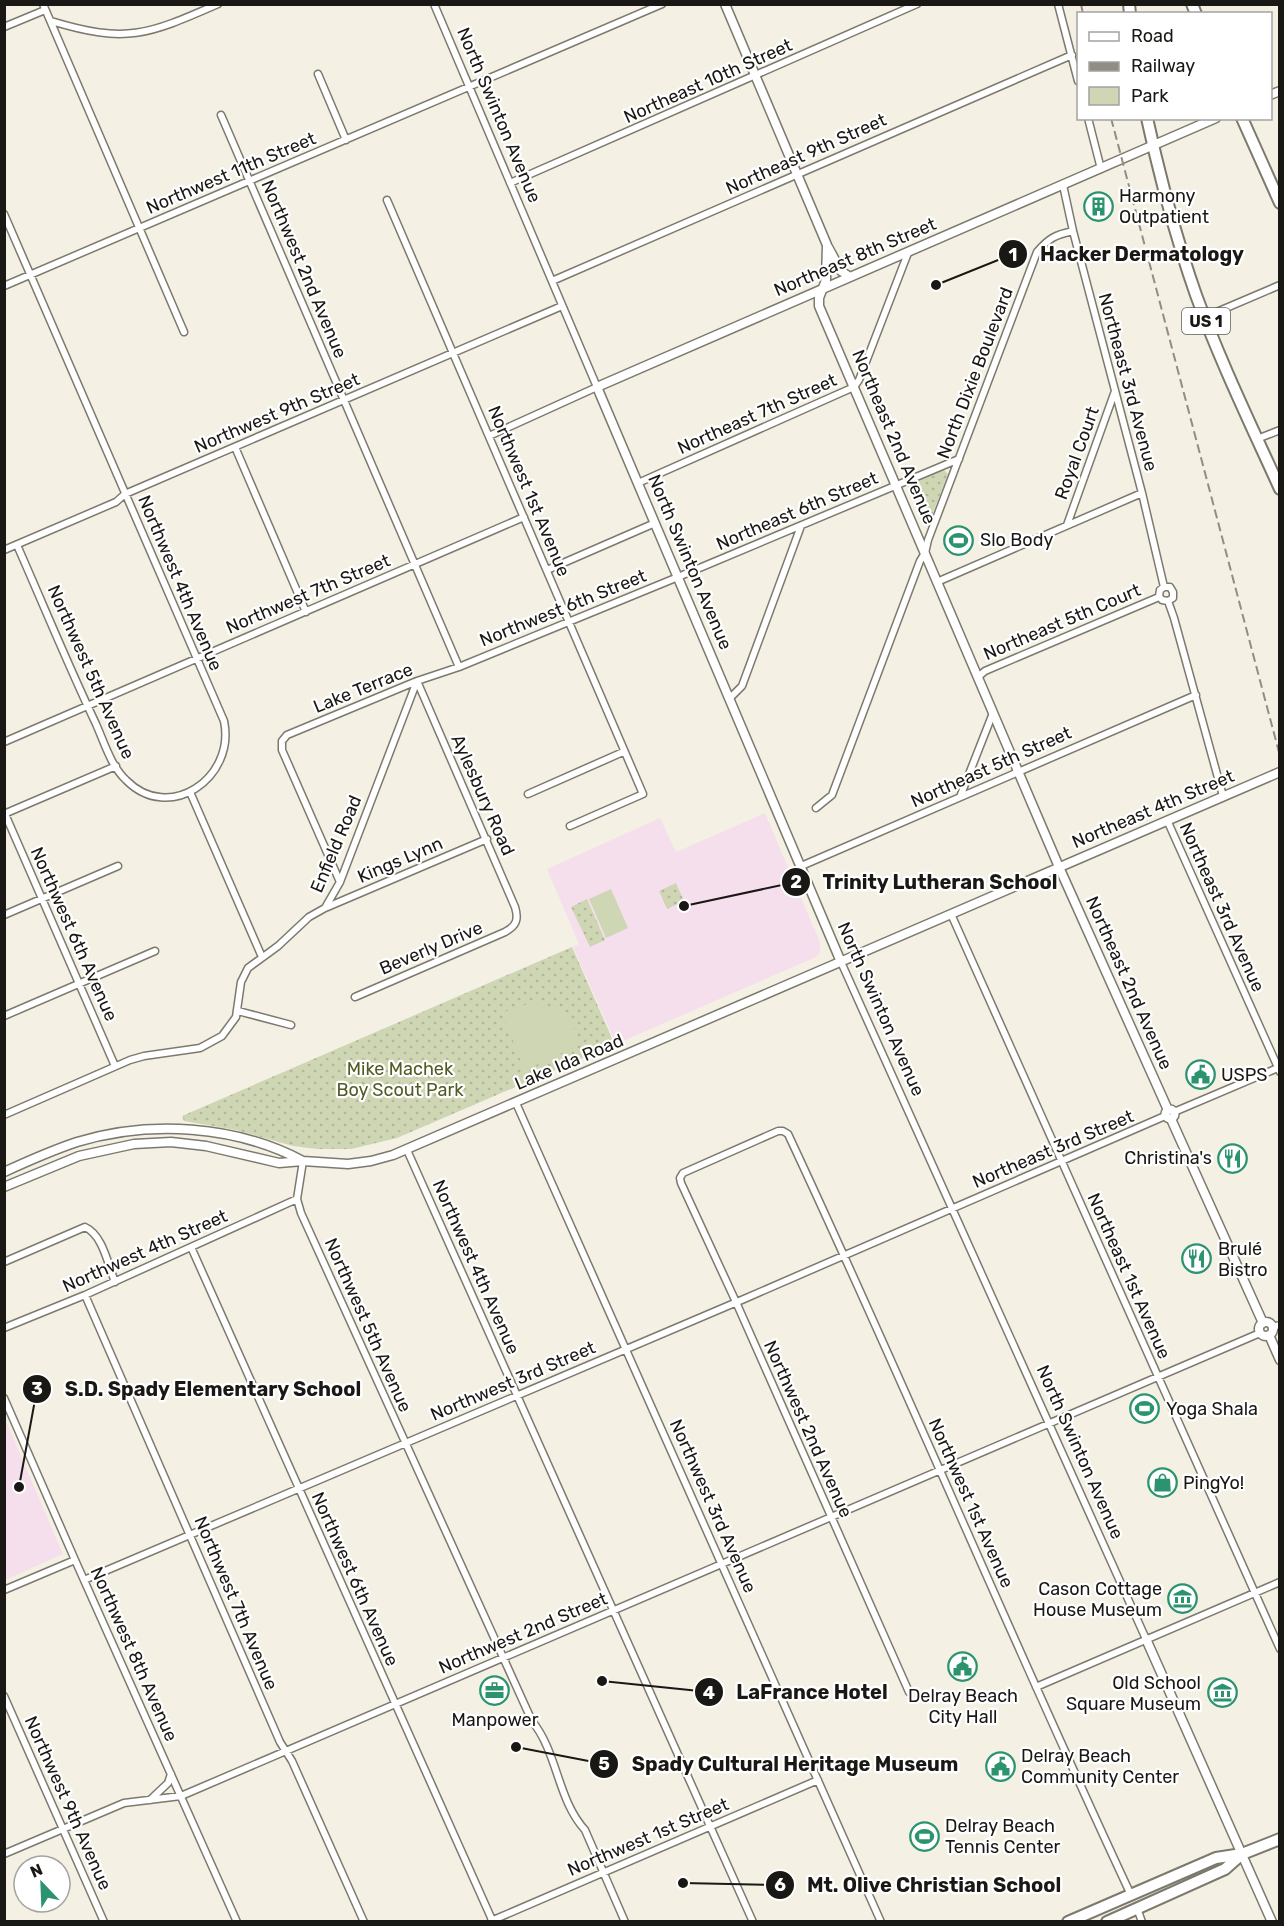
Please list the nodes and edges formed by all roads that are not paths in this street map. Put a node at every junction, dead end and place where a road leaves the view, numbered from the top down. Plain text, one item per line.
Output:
1 (218, 4) edge
2 (434, 4) edge
3 (662, 4) edge
4 (725, 4) edge
5 (917, 4) edge
6 (1058, 4) edge
7 (44, 7) edge
8 (51, 21) junction
9 (4, 27) edge
10 (1072, 55) junction
11 (318, 74) dead end
12 (756, 76) junction
13 (1077, 77) edge
14 (469, 86) junction
15 (221, 115) dead end
16 (1089, 120) edge
17 (1148, 120) edge
18 (1212, 120) edge
19 (1243, 120) edge
20 (346, 140) junction
21 (1154, 146) junction
22 (1101, 169) junction
23 (798, 174) junction
24 (250, 182) junction
25 (510, 183) junction
26 (1063, 185) junction
27 (387, 200) dead end
28 (1280, 203) edge
29 (4, 213) edge
30 (140, 229) junction
31 (1072, 231) junction
32 (827, 245) junction
33 (908, 253) junction
34 (31, 275) junction
35 (850, 277) junction
36 (552, 281) junction
37 (1280, 285) edge
38 (4, 286) edge
39 (824, 288) junction
40 (562, 306) junction
41 (1205, 317) junction
42 (184, 332) dead end
43 (453, 353) junction
44 (597, 387) junction
45 (854, 387) junction
46 (1115, 391) junction
47 (344, 400) junction
48 (1280, 430) edge
49 (489, 436) junction
50 (1257, 439) junction
51 (235, 447) junction
52 (959, 459) junction
53 (638, 483) junction
54 (896, 486) junction
55 (1280, 489) edge
56 (1142, 493) junction
57 (125, 494) junction
58 (524, 517) junction
59 (655, 523) junction
60 (1067, 525) junction
61 (801, 526) junction
62 (17, 545) junction
63 (4, 550) edge
64 (925, 554) junction
65 (415, 565) junction
66 (546, 570) junction
67 (678, 577) junction
68 (937, 582) junction
69 (1164, 587) junction
70 (1159, 597) junction
71 (1168, 601) junction
72 (306, 612) junction
73 (568, 621) junction
74 (197, 659) junction
75 (459, 667) junction
76 (978, 677) junction
77 (417, 681) junction
78 (1196, 695) junction
79 (730, 698) junction
80 (88, 706) junction
81 (993, 713) junction
82 (4, 742) edge
83 (624, 752) junction
84 (116, 766) junction
85 (1280, 771) edge
86 (1018, 772) junction
87 (190, 792) junction
88 (528, 794) dead end
89 (1223, 796) junction
90 (960, 798) junction
91 (816, 808) dead end
92 (5, 814) edge
93 (1167, 820) junction
94 (570, 826) dead end
95 (487, 840) junction
96 (118, 866) dead end
97 (799, 867) junction
98 (1059, 867) junction
99 (340, 882) junction
100 (42, 899) junction
101 (325, 908) junction
102 (951, 914) junction
103 (4, 915) edge
104 (517, 922) joint
105 (155, 951) dead end
106 (262, 957) junction
107 (841, 962) junction
108 (79, 984) junction
109 (355, 997) dead end
110 (238, 1011) junction
111 (4, 1016) edge
112 (291, 1025) dead end
113 (116, 1066) junction
114 (1279, 1069) edge
115 (516, 1103) junction
116 (4, 1114) edge
117 (1170, 1114) junction
118 (407, 1150) junction
119 (54, 1151) junction
120 (303, 1161) junction
121 (1061, 1161) junction
122 (59, 1164) junction
123 (4, 1172) edge
124 (680, 1178) joint
125 (4, 1187) edge
126 (297, 1199) junction
127 (953, 1209) junction
128 (191, 1247) junction
129 (845, 1255) junction
130 (4, 1262) edge
131 (115, 1282) junction
132 (86, 1295) junction
133 (736, 1302) junction
134 (4, 1329) edge
135 (1270, 1330) edge
136 (626, 1349) junction
137 (1280, 1360) edge
138 (1157, 1377) junction
139 (517, 1396) junction
140 (4, 1398) edge
141 (1049, 1424) junction
142 (405, 1443) junction
143 (940, 1470) junction
144 (298, 1489) junction
145 (831, 1517) junction
146 (190, 1536) junction
147 (75, 1560) junction
148 (723, 1565) junction
149 (84, 1580) junction
150 (1280, 1582) edge
151 (4, 1590) edge
152 (1254, 1593) junction
153 (614, 1611) junction
154 (1146, 1640) junction
155 (1280, 1649) edge
156 (503, 1659) junction
157 (1036, 1687) junction
158 (909, 1692) dead end
159 (4, 1696) edge
160 (394, 1705) junction
161 (286, 1751) junction
162 (171, 1773) junction
163 (818, 1780) junction
164 (181, 1796) junction
165 (149, 1800) junction
166 (710, 1827) junction
167 (63, 1829) junction
168 (1280, 1839) edge
169 (4, 1854) edge
170 (1242, 1854) junction
171 (604, 1872) junction
172 (1151, 1887) junction
173 (1131, 1895) junction
174 (1137, 1908) junction
175 (1120, 1916) junction
176 (492, 1921) edge
177 (104, 1922) edge
178 (237, 1922) edge
179 (364, 1922) edge
180 (625, 1922) edge
181 (753, 1922) edge
182 (881, 1922) edge
183 (1068, 1922) edge
184 (1107, 1922) edge
185 (1143, 1922) edge
186 (1272, 1922) edge

1 - 8 street
2 - 14 street, North Swinton Avenue
3 - 14 street, Northwest 11th Street
4 - 12 street, Northeast 2nd Avenue
5 - 12 street, Northeast 10th Street
6 - 10 street
7 - 8 street
7 - 9 street
8 - 30 street
10 - 13 street
10 - 23 street, Northeast 9th Street
11 - 20 street
12 - 23 street, Northeast 2nd Avenue
12 - 25 street, Northeast 10th Street
14 - 20 street, Northwest 11th Street
14 - 25 street, North Swinton Avenue
15 - 24 street, Northwest 2nd Avenue
16 - 22 street
17 - 21 main road, US 1
18 - 21 street, Northeast 8th Street
19 - 28 main road
20 - 24 street, Northwest 11th Street
21 - 22 street, Northeast 8th Street
21 - 41 main road, US 1
22 - 26 street, Northeast 8th Street
23 - 32 street, Northeast 2nd Avenue
23 - 36 street, Northeast 9th Street
24 - 30 street, Northwest 11th Street
24 - 47 street, Northwest 2nd Avenue
25 - 36 street, North Swinton Avenue
26 - 31 street, Northeast 3rd Avenue
26 - 33 street, Northeast 8th Street
27 - 43 street, Northwest 1st Avenue
29 - 34 street, Northwest 4th Avenue
30 - 34 street, Northwest 11th Street
30 - 42 street
31 - 46 street, Northeast 3rd Avenue
31 - 52 street, North Dixie Boulevard
32 - 35 street
32 - 39 street, Northeast 2nd Avenue
33 - 35 street, Northeast 8th Street
33 - 45 street
34 - 38 street, Northwest 11th Street
34 - 57 street, Northwest 4th Avenue
35 - 39 street, Northeast 8th Street
36 - 40 street, North Swinton Avenue
37 - 41 street
39 - 44 street, Northeast 8th Street
39 - 45 street, Northeast 2nd Avenue
40 - 43 street, Northwest 9th Street
40 - 44 street, North Swinton Avenue
41 - 50 main road, US 1
43 - 47 street, Northwest 9th Street
43 - 49 street, Northwest 1st Avenue
44 - 49 street
44 - 53 street, North Swinton Avenue
45 - 53 street, Northeast 7th Street
45 - 54 street, Northeast 2nd Avenue
46 - 56 street, Northeast 3rd Avenue
46 - 60 street, Royal Court
47 - 51 street, Northwest 9th Street
47 - 65 street, Northwest 2nd Avenue
48 - 50 street
49 - 58 street, Northwest 1st Avenue
50 - 55 main road, US 1
51 - 57 street, Northwest 9th Street
51 - 72 street
52 - 54 street, Northeast 6th Street
52 - 64 street, North Dixie Boulevard
53 - 59 street, North Swinton Avenue
54 - 61 street, Northeast 6th Street
54 - 64 street, Northeast 2nd Avenue
56 - 60 street
56 - 69 street, Northeast 3rd Avenue
57 - 62 street, Northwest 9th Street
57 - 74 street, Northwest 4th Avenue
58 - 65 street, Northwest 7th Street
58 - 66 street, Northwest 1st Avenue
59 - 66 street
59 - 67 street, North Swinton Avenue
60 - 68 street
61 - 67 street, Northeast 6th Street
61 - 79 street
62 - 63 street, Northwest 9th Street
62 - 80 street, Northwest 5th Avenue
64 - 68 street, Northeast 2nd Avenue
64 - 91 street, North Dixie Boulevard
65 - 72 street, Northwest 7th Street
65 - 75 street, Northwest 2nd Avenue
66 - 73 street, Northwest 1st Avenue
67 - 73 street, Northwest 6th Street
67 - 79 street, North Swinton Avenue
68 - 76 street, Northeast 2nd Avenue
69 - 70 street
69 - 71 street, Northeast 3rd Avenue
70 - 71 street
70 - 76 street, Northeast 5th Court
71 - 78 street, Northeast 3rd Avenue
72 - 74 street, Northwest 7th Street
73 - 75 street, Northwest 6th Street
73 - 83 street, Northwest 1st Avenue
74 - 80 street, Northwest 7th Street
74 - 87 street, Northwest 4th Avenue
75 - 77 street, Lake Terrace
76 - 81 street, Northeast 2nd Avenue
77 - 95 street, Aylesbury Road
77 - 99 street, Enfield Road
77 - 99 street, Lake Terrace
78 - 86 street, Northeast 5th Street
78 - 89 street, Northeast 3rd Avenue
79 - 97 street, North Swinton Avenue
80 - 82 street, Northwest 7th Street
80 - 84 street, Northwest 5th Avenue
81 - 86 street, Northeast 2nd Avenue
81 - 90 street
83 - 88 street
83 - 94 street, Northwest 1st Avenue
84 - 87 street, Northwest 5th Avenue
84 - 92 street
85 - 89 street, Northeast 4th Street
86 - 90 street, Northeast 5th Street
86 - 98 street, Northeast 2nd Avenue
87 - 106 street
89 - 93 street, Northeast 4th Street
90 - 97 street, Northeast 5th Street
92 - 100 street, Northwest 6th Avenue
93 - 98 street, Northeast 4th Street
93 - 114 street, Northeast 3rd Avenue
95 - 101 street, Kings Lynn
95 - 104 street, Aylesbury Road
96 - 100 street
97 - 107 street, North Swinton Avenue
98 - 102 street, Northeast 4th Street
98 - 117 street, Northeast 2nd Avenue
99 - 101 street, Enfield Road
100 - 103 street
100 - 108 street, Northwest 6th Avenue
101 - 106 street, Enfield Road
102 - 107 street, Northeast 4th Street
102 - 121 street, Northeast 1st Avenue
104 - 109 street, Beverly Drive
105 - 108 street
106 - 110 street, Enfield Road
107 - 115 street, Lake Ida Road
107 - 127 street, North Swinton Avenue
108 - 111 street
108 - 113 street, Northwest 6th Avenue
110 - 112 street
110 - 113 street, Enfield Road
113 - 116 street, Enfield Road
114 - 117 street, Northeast 3rd Street
115 - 118 street, Lake Ida Road
115 - 136 street, Northwest 3rd Avenue
117 - 121 street, Northeast 3rd Street
117 - 135 street, Northeast 2nd Avenue
118 - 120 street, Lake Ida Road
118 - 139 street, Northwest 4th Avenue
119 - 120 street, Lake Ida Road
119 - 122 street
119 - 123 street, Lake Ida Road
120 - 122 street, Lake Ida Road
120 - 126 street, Northwest 5th Avenue
121 - 127 street, Northeast 3rd Street
121 - 138 street, Northeast 1st Avenue
122 - 125 street, Lake Ida Road
124 - 129 street, Northwest 1st Avenue
124 - 133 street, Northwest 2nd Avenue
126 - 128 street, Northwest 4th Street
126 - 142 street, Northwest 5th Avenue
127 - 129 street, Northwest 3rd Street
127 - 141 street, North Swinton Avenue
128 - 131 street, Northwest 4th Street
128 - 144 street, Northwest 6th Avenue
129 - 133 street, Northwest 3rd Street
129 - 143 street, Northwest 1st Avenue
130 - 131 street
131 - 132 street, Northwest 4th Street
132 - 134 street, Northwest 4th Street
132 - 146 street, Northwest 7th Avenue
133 - 136 street, Northwest 3rd Street
133 - 145 street, Northwest 2nd Avenue
135 - 137 street
135 - 138 street, Northwest 2nd Street
136 - 139 street, Northwest 3rd Street
136 - 148 street, Northwest 3rd Avenue
138 - 141 street, Northwest 2nd Street
138 - 152 street, Northeast 1st Avenue
139 - 142 street, Northwest 3rd Street
139 - 153 street, Northwest 4th Avenue
140 - 147 street, Northwest 8th Avenue
141 - 143 street, Northwest 2nd Street
141 - 154 street, North Swinton Avenue
142 - 144 street, Northwest 3rd Street
142 - 156 street, Northwest 5th Avenue
143 - 145 street, Northwest 2nd Street
143 - 157 street, Northwest 1st Avenue
144 - 146 street, Northwest 3rd Street
144 - 160 street, Northwest 6th Avenue
145 - 148 street, Northwest 2nd Street
145 - 158 street, Northwest 2nd Avenue
146 - 149 street, Northwest 3rd Street
146 - 161 street, Northwest 7th Avenue
147 - 149 street, Northwest 8th Avenue
147 - 151 street
148 - 153 street, Northwest 2nd Street
148 - 163 street, Northwest 3rd Avenue
149 - 162 street, Northwest 8th Avenue
150 - 152 street
152 - 154 street
152 - 155 street, Northeast 1st Avenue
153 - 156 street, Northwest 2nd Street
153 - 166 street, Northwest 4th Avenue
154 - 157 street
154 - 170 street, North Swinton Avenue
156 - 160 street, Northwest 2nd Street
156 - 171 street, Northwest 5th Avenue
157 - 173 street, Northwest 1st Avenue
159 - 167 street, Northwest 9th Avenue
160 - 161 street, Northwest 2nd Street
160 - 176 street, Northwest 6th Avenue
161 - 164 street, Northwest 2nd Street
161 - 179 street, Northwest 7th Avenue
162 - 164 street, Northwest 8th Avenue
162 - 165 street
163 - 166 street, Northwest 1st Street
163 - 182 street, Northwest 3rd Avenue
164 - 165 street, Northwest 2nd Street
164 - 178 street, Northwest 8th Avenue
165 - 167 street, Northwest 2nd Street
166 - 171 street, Northwest 1st Street
166 - 181 street, Northwest 4th Avenue
167 - 169 street, Northwest 2nd Street
167 - 177 street, Northwest 9th Avenue
168 - 170 main road
170 - 172 main road
170 - 174 main road
170 - 186 street, North Swinton Avenue
171 - 176 street, Northwest 1st Street
171 - 180 street, Northwest 5th Avenue
172 - 173 main road
172 - 174 main road
173 - 175 main road
173 - 183 main road
174 - 175 main road
174 - 185 street
175 - 184 main road

